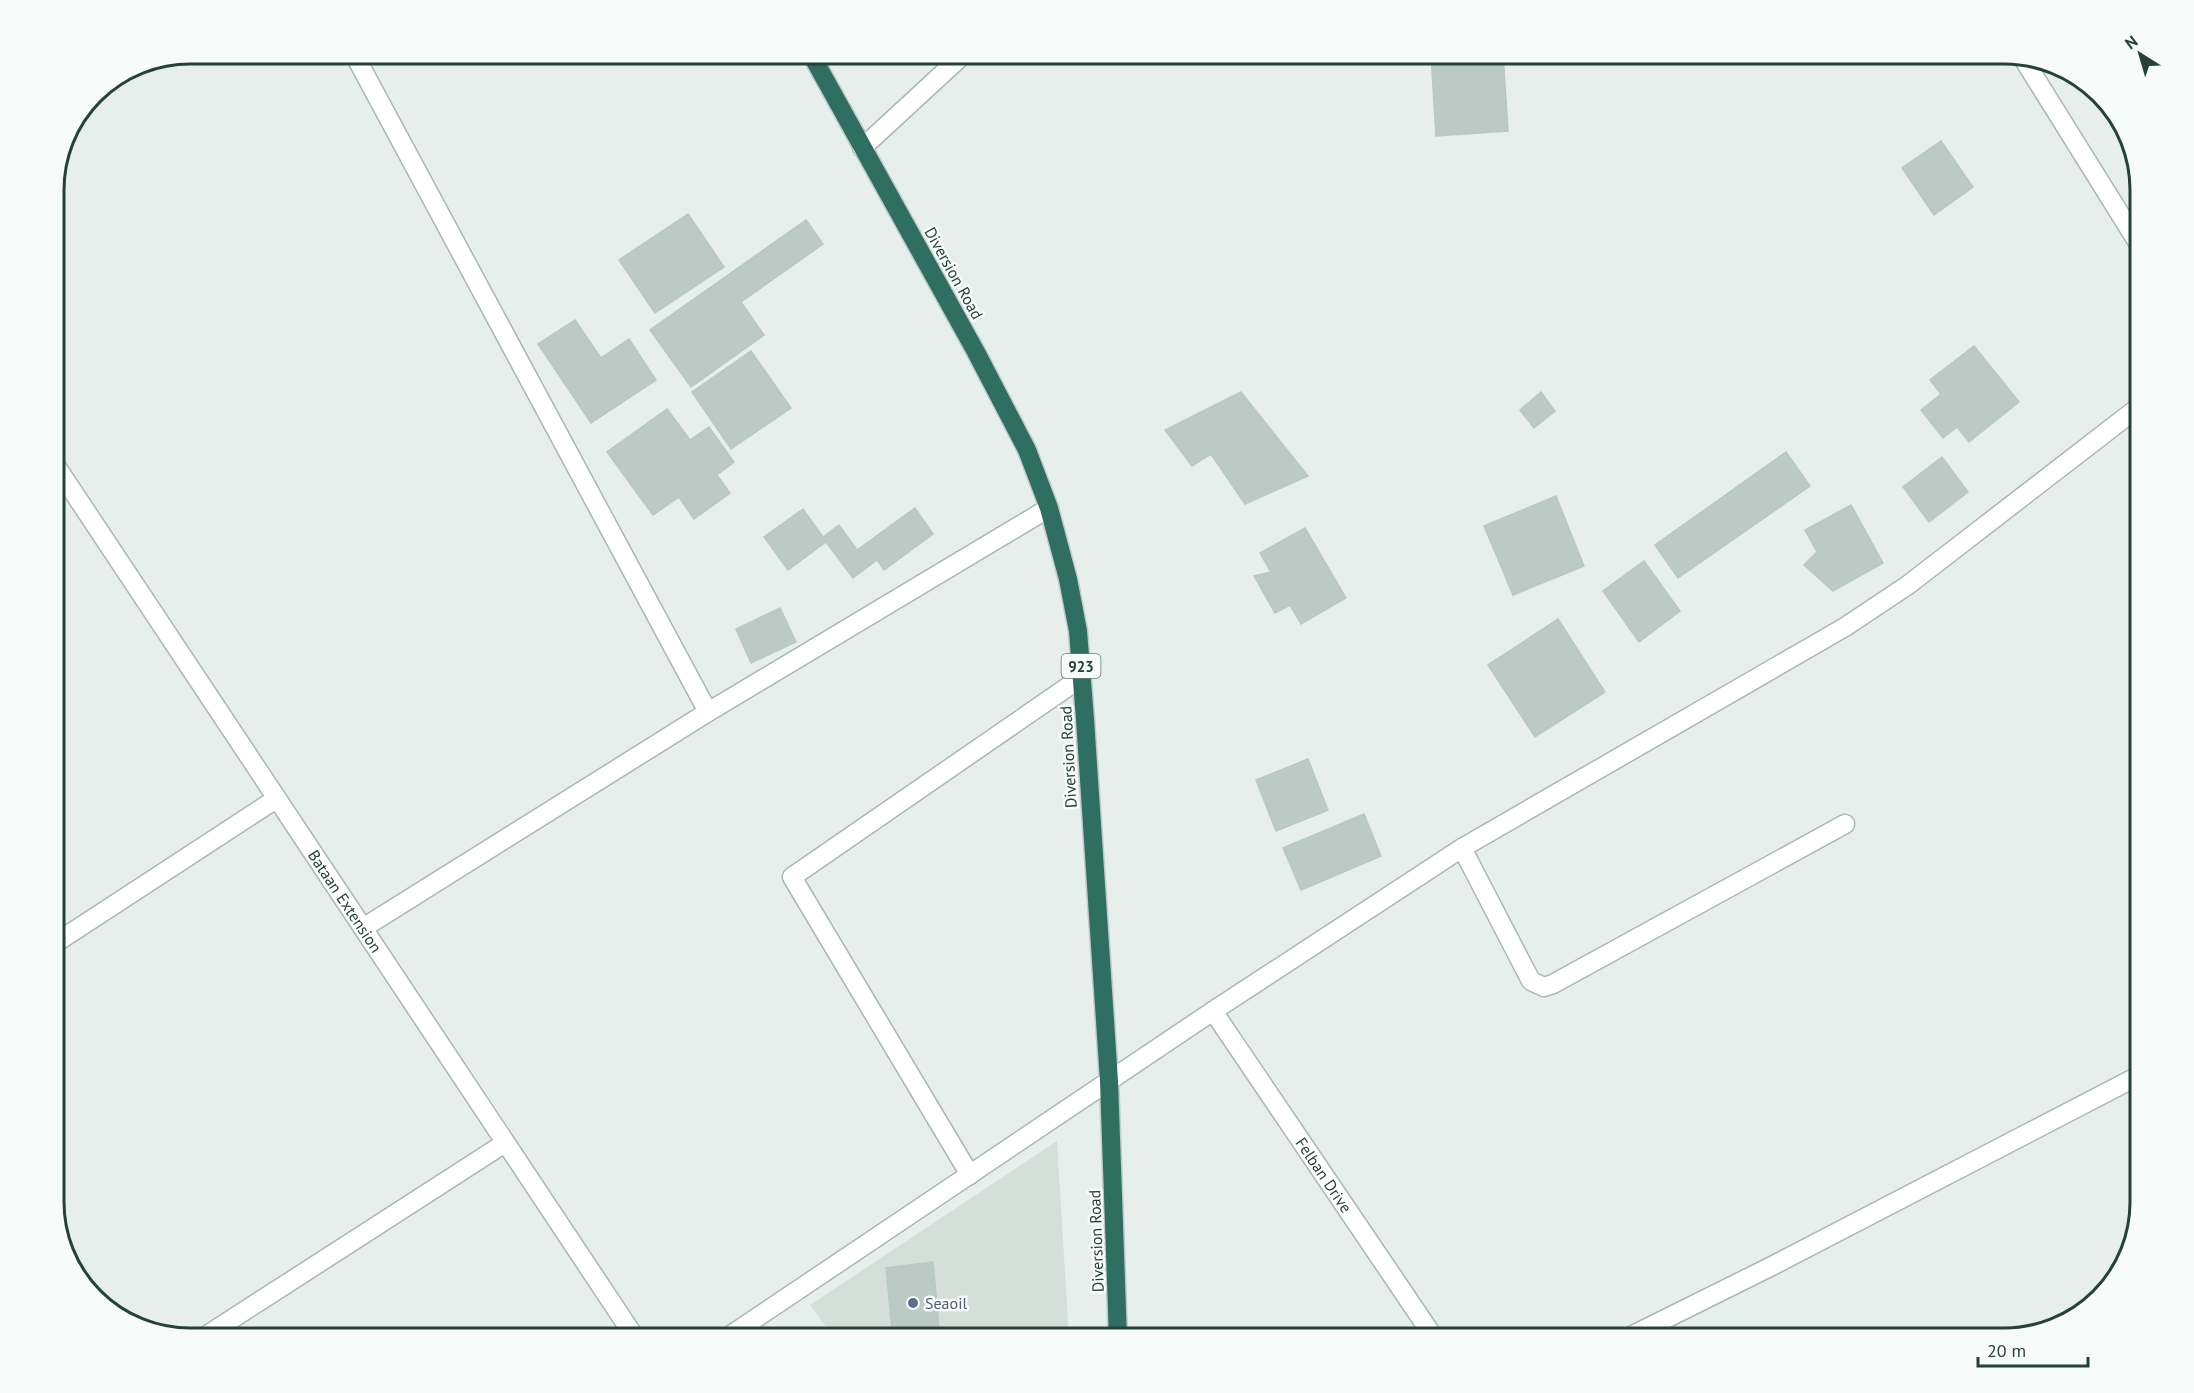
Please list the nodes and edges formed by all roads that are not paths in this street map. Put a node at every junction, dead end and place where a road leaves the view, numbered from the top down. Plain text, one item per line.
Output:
1 (360, 65) edge
2 (817, 65) edge
3 (953, 65) edge
4 (2028, 67) edge
5 (862, 148) junction
6 (2130, 230) edge
7 (2130, 414) edge
8 (65, 480) edge
9 (1049, 508) junction
10 (1082, 677) junction
11 (708, 712) junction
12 (276, 799) junction
13 (1845, 824) dead end
14 (1461, 848) junction
15 (363, 928) junction
16 (65, 937) edge
17 (1213, 1011) junction
18 (2130, 1080) edge
19 (1109, 1081) junction
20 (505, 1143) junction
21 (970, 1175) junction
22 (218, 1328) edge
23 (629, 1328) edge
24 (741, 1328) edge
25 (1118, 1328) edge
26 (1428, 1328) edge
27 (1647, 1328) edge

1 - 11 street
2 - 5 highway, Diversion Road / 923
3 - 5 street
4 - 6 street
5 - 9 highway, Diversion Road / 923
7 - 14 street
8 - 12 street, Bataan Extension
9 - 10 highway, Diversion Road / 923
9 - 11 street
10 - 19 highway, Diversion Road / 923
10 - 21 street
11 - 15 street
12 - 15 street, Bataan Extension
12 - 16 street
13 - 14 street
14 - 17 street
15 - 20 street, Bataan Extension
17 - 19 street
17 - 26 street, Felban Drive
18 - 27 street
19 - 21 street
19 - 25 highway, Diversion Road / 923
20 - 22 street
20 - 23 street, Bataan Extension
21 - 24 street

